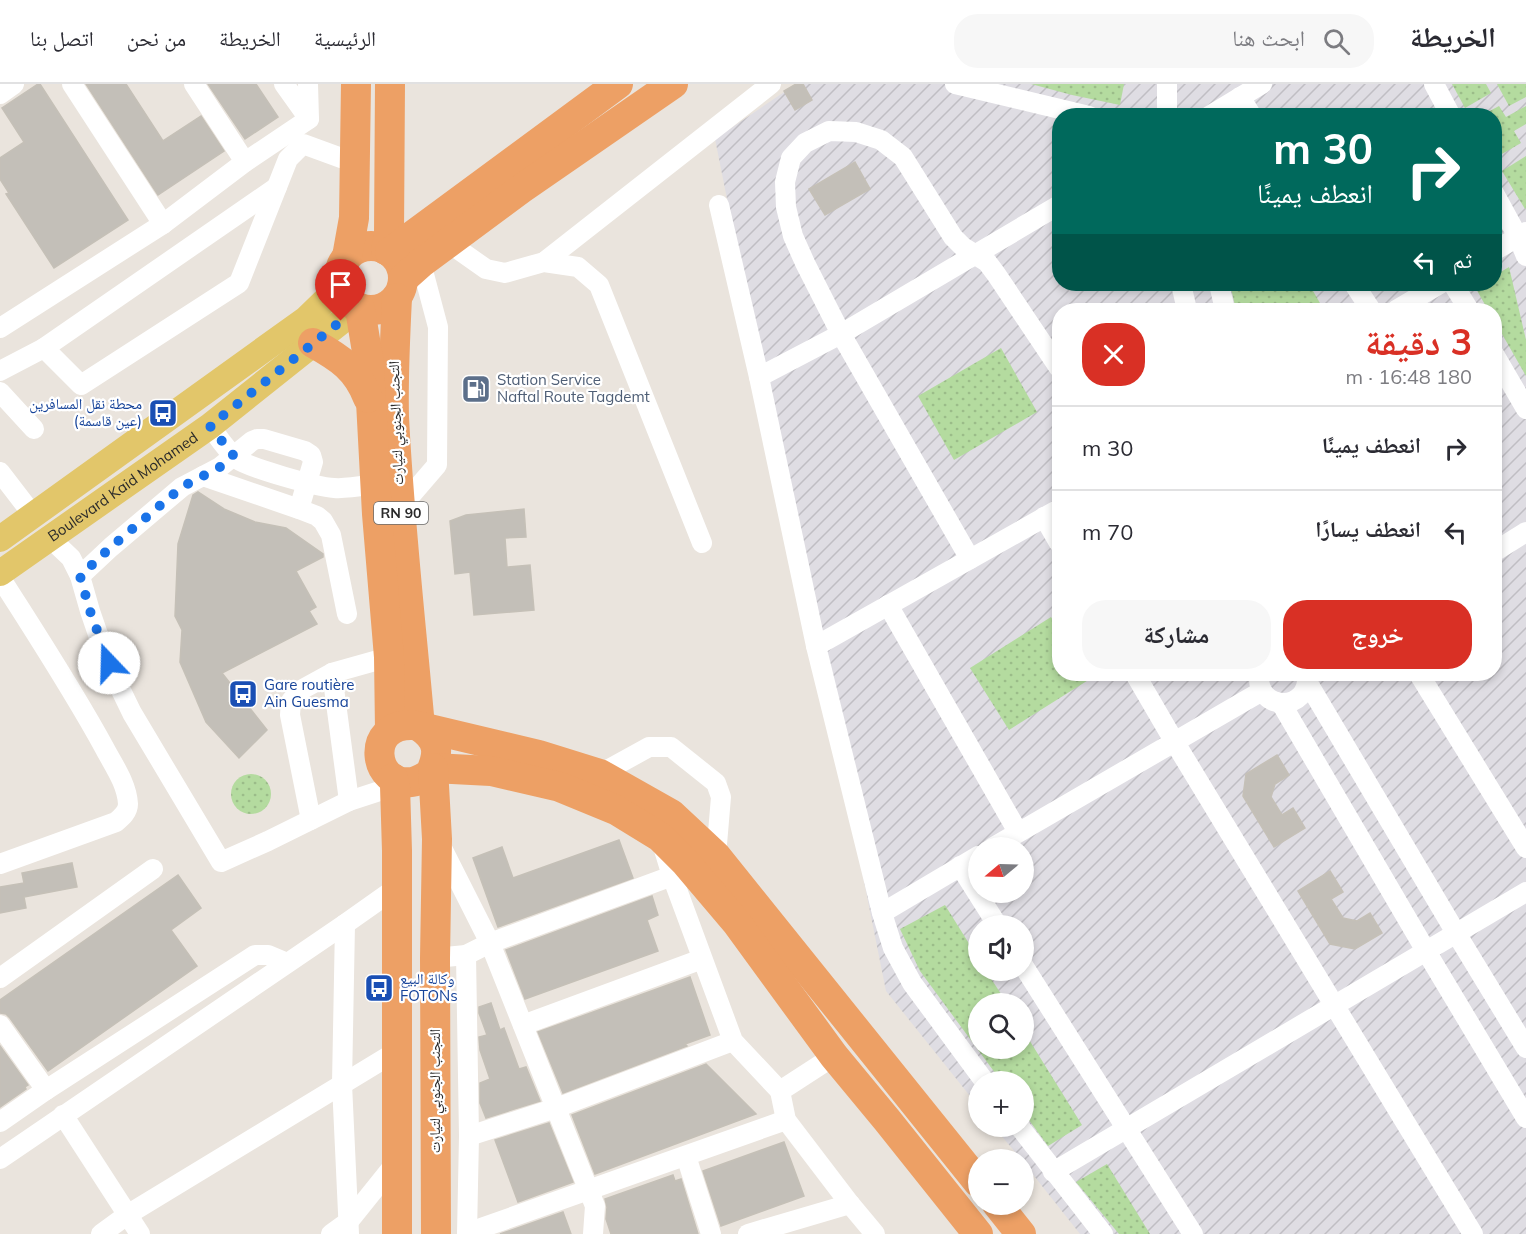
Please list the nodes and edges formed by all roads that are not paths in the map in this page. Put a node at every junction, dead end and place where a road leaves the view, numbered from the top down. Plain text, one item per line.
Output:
1 (14, 84) edge
2 (72, 84) edge
3 (194, 84) edge
4 (285, 84) edge
5 (308, 84) edge
6 (356, 84) edge
7 (390, 84) edge
8 (618, 84) edge
9 (673, 84) edge
10 (771, 84) edge
11 (956, 84) edge
12 (1167, 84) edge
13 (1262, 84) edge
14 (1434, 84) edge
15 (0, 94) edge
16 (1240, 97) junction
17 (1056, 108) edge
18 (1167, 108) edge
19 (1222, 108) edge
20 (1247, 108) edge
21 (1447, 108) edge
22 (309, 119) junction
23 (390, 160) junction
24 (245, 162) junction
25 (355, 163) junction
26 (277, 187) junction
27 (457, 203) junction
28 (719, 205) dead end
29 (1502, 205) edge
30 (1052, 209) edge
31 (163, 224) junction
32 (1522, 234) edge
33 (450, 243) junction
34 (1502, 246) edge
35 (388, 251) junction
36 (975, 255) junction
37 (1526, 256) edge
38 (347, 257) junction
39 (544, 262) junction
40 (407, 280) junction
41 (1428, 291) edge
42 (353, 301) junction
43 (1408, 303) edge
44 (0, 328) edge
45 (841, 334) junction
46 (314, 343) junction
47 (44, 348) junction
48 (1052, 358) edge
49 (1502, 368) edge
50 (0, 371) edge
51 (759, 377) junction
52 (0, 392) edge
53 (370, 404) junction
54 (1526, 409) edge
55 (210, 426) junction
56 (34, 429) dead end
57 (233, 455) junction
58 (0, 472) edge
59 (203, 476) junction
60 (307, 483) junction
61 (375, 484) junction
62 (400, 508) junction
63 (299, 509) junction
64 (1052, 513) edge
65 (33, 515) junction
66 (1526, 532) edge
67 (50, 538) junction
68 (0, 539) edge
69 (702, 543) dead end
70 (1502, 547) edge
71 (970, 559) junction
72 (0, 575) edge
73 (80, 576) junction
74 (888, 605) junction
75 (347, 615) dead end
76 (816, 646) junction
77 (389, 657) junction
78 (332, 673) junction
79 (1139, 681) edge
80 (1306, 681) edge
81 (1309, 681) edge
82 (1423, 681) edge
83 (1261, 682) edge
84 (1281, 703) junction
85 (420, 727) junction
86 (390, 730) junction
87 (1174, 741) junction
88 (433, 768) junction
89 (600, 774) junction
90 (394, 782) junction
91 (350, 801) junction
92 (311, 820) junction
93 (1018, 832) junction
94 (660, 837) junction
95 (1010, 837) edge
96 (437, 839) junction
97 (1526, 848) edge
98 (716, 856) junction
99 (968, 862) edge
100 (0, 864) edge
101 (960, 866) junction
102 (153, 868) dead end
103 (672, 876) junction
104 (396, 888) junction
105 (1526, 892) edge
106 (882, 914) junction
107 (991, 915) edge
108 (345, 924) junction
109 (1456, 933) junction
110 (490, 943) junction
111 (1426, 951) junction
112 (466, 955) junction
113 (435, 958) junction
114 (702, 959) junction
115 (287, 963) junction
116 (0, 978) edge
117 (1033, 981) edge
118 (1334, 1006) junction
119 (0, 1025) edge
120 (523, 1025) junction
121 (733, 1041) junction
122 (1526, 1048) edge
123 (397, 1051) junction
124 (834, 1056) junction
125 (977, 1071) edge
126 (342, 1084) junction
127 (46, 1090) junction
128 (780, 1091) junction
129 (556, 1108) junction
130 (63, 1115) junction
131 (1526, 1118) edge
132 (786, 1120) junction
133 (0, 1122) edge
134 (1126, 1129) junction
135 (469, 1136) junction
136 (1027, 1137) edge
137 (686, 1156) junction
138 (0, 1159) edge
139 (398, 1160) junction
140 (968, 1170) edge
141 (1053, 1172) junction
142 (589, 1191) junction
143 (850, 1204) junction
144 (127, 1215) junction
145 (1006, 1215) edge
146 (349, 1227) edge
147 (101, 1234) edge
148 (140, 1234) edge
149 (331, 1234) edge
150 (397, 1234) edge
151 (436, 1234) edge
152 (467, 1234) edge
153 (593, 1234) edge
154 (711, 1234) edge
155 (748, 1234) edge
156 (875, 1234) edge
157 (978, 1234) edge
158 (1021, 1234) edge
159 (1103, 1234) edge
160 (1193, 1234) edge
161 (1473, 1234) edge

1 - 15 street
2 - 31 street
3 - 24 street
4 - 22 street
5 - 22 street
6 - 25 highway
7 - 23 highway
8 - 27 highway
9 - 33 highway
10 - 39 street
11 - 17 street
12 - 18 street
13 - 16 street
14 - 21 street
16 - 19 street
16 - 20 street
22 - 24 street
23 - 27 highway
23 - 35 highway
24 - 31 street
25 - 26 street
25 - 38 highway
26 - 47 street
26 - 47 street
27 - 35 highway
28 - 51 street
29 - 32 street
30 - 36 street
31 - 44 street
32 - 34 street
32 - 37 street
33 - 39 street
33 - 40 highway
35 - 38 highway
35 - 40 highway
36 - 45 street
36 - 45 street
36 - 48 street
38 - 42 highway
39 - 69 street
40 - 42 highway
40 - 62 highway, التجنب الجنوبي لتيارت / RN 90
40 - 62 street
41 - 43 street
42 - 46 main road, Boulevard Kaid Mohamed
42 - 53 highway, RN 90
42 - 65 main road, Boulevard Kaid Mohamed
45 - 51 street
45 - 71 street
46 - 53 highway
46 - 55 main road, Boulevard Kaid Mohamed
47 - 50 street
49 - 54 street
51 - 76 street
52 - 56 street
53 - 61 highway, RN 90
55 - 57 street
55 - 67 main road, Boulevard Kaid Mohamed
57 - 59 street
57 - 60 street
57 - 60 street
58 - 65 street
59 - 63 street
59 - 73 street
60 - 61 street
60 - 63 street
61 - 77 highway, RN 90
62 - 85 highway, التجنب الجنوبي لتيارت / RN 90
63 - 75 street
64 - 71 street
65 - 68 main road, Boulevard Kaid Mohamed
66 - 70 street
67 - 72 main road, Boulevard Kaid Mohamed
67 - 73 street
71 - 74 street
72 - 100 street
73 - 92 street
74 - 76 street
74 - 93 street
76 - 106 street
77 - 78 street
77 - 86 highway, RN 90
78 - 91 street
78 - 92 street
79 - 87 street
80 - 84 street
81 - 109 street
82 - 97 street
83 - 84 street
83 - 87 street
84 - 111 street
85 - 86 highway
85 - 88 highway
85 - 89 highway
86 - 90 highway
87 - 93 street
87 - 118 street
88 - 90 highway
88 - 94 highway
88 - 96 highway, التجنب الجنوبي لتيارت
89 - 98 highway
89 - 98 street
90 - 91 street
90 - 104 highway
91 - 92 street
93 - 95 street
94 - 103 street
94 - 124 highway
96 - 110 street
96 - 113 highway, التجنب الجنوبي لتيارت
98 - 140 highway
99 - 101 street
101 - 106 street
101 - 107 street
102 - 116 street
103 - 110 street
103 - 114 street
104 - 108 street
104 - 123 highway
105 - 109 street
106 - 125 street
108 - 115 street
108 - 126 street
109 - 111 street
109 - 122 street
110 - 112 street
110 - 120 street
111 - 118 street
111 - 131 street
112 - 113 street
112 - 135 street
113 - 151 highway, التجنب الجنوبي لتيارت
114 - 120 street
114 - 121 street
115 - 127 street
115 - 130 street
117 - 134 street
118 - 134 street
118 - 161 street
119 - 127 street
120 - 129 street
121 - 128 street
121 - 129 street
123 - 126 street
123 - 139 highway
124 - 128 street
124 - 157 highway
126 - 144 street
126 - 146 street
127 - 133 street
128 - 132 street
129 - 135 street
129 - 142 street
130 - 138 street
130 - 144 street
132 - 137 street
132 - 143 street
134 - 141 street
134 - 160 street
135 - 152 street
136 - 141 street
137 - 142 street
137 - 154 street
139 - 146 street
139 - 150 highway
141 - 159 street
142 - 152 street
142 - 153 street
143 - 155 street
143 - 156 street
144 - 147 street
144 - 148 street
145 - 158 highway
146 - 149 street

